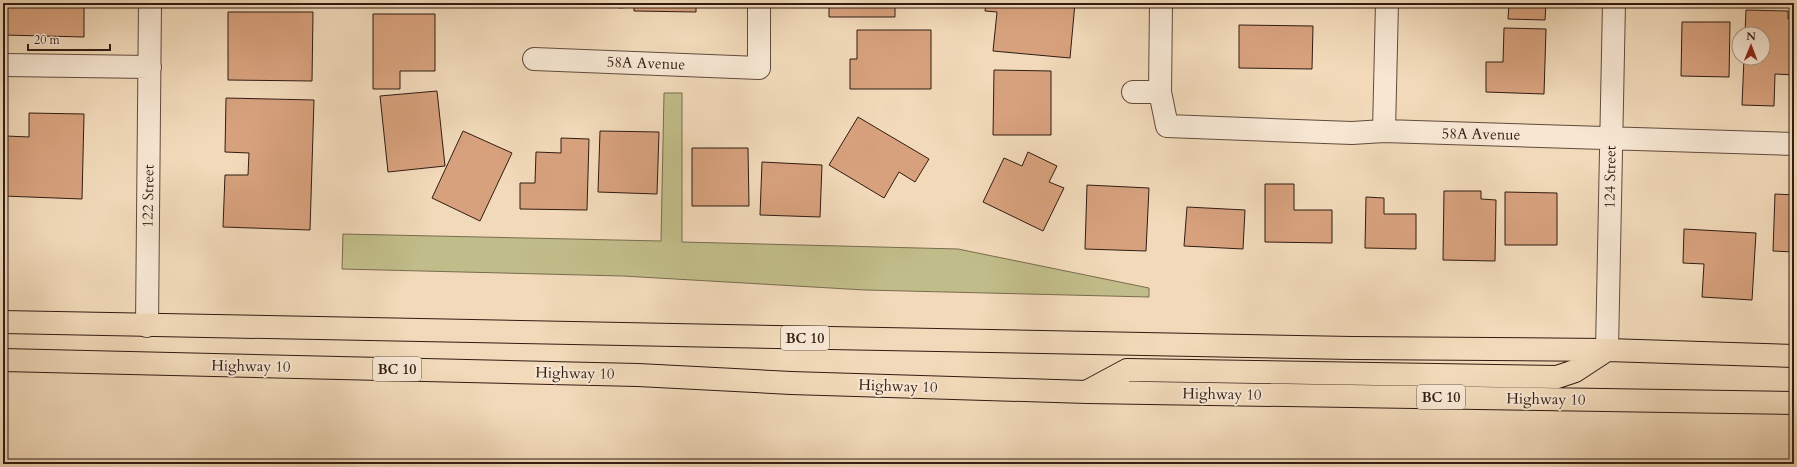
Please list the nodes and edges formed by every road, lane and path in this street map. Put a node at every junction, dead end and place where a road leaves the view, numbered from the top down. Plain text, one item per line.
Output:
1 (150, 3) edge
2 (759, 3) edge
3 (1162, 3) edge
4 (1387, 3) edge
5 (1614, 3) edge
6 (534, 59) dead end
7 (3, 65) edge
8 (150, 67) junction
9 (1133, 92) dead end
10 (1160, 92) junction
11 (1384, 131) junction
12 (1611, 137) junction
13 (1794, 144) edge
14 (3, 322) edge
15 (147, 326) junction
16 (1607, 350) junction
17 (1794, 356) edge
18 (3, 360) edge
19 (1087, 392) junction
20 (1794, 403) edge

1 - 8 street, 122 Street
2 - 6 street, 58A Avenue
3 - 10 street
4 - 11 street
5 - 12 street, 124 Street
7 - 8 street
8 - 15 street, 122 Street
9 - 10 street
10 - 11 street, 58A Avenue
11 - 12 street, 58A Avenue
12 - 13 street, 58A Avenue
12 - 16 street, 124 Street
14 - 15 highway, BC 10
15 - 16 highway, BC 10
16 - 17 highway, BC 10
16 - 19 highway
18 - 19 highway, Highway 10 / BC 10
19 - 20 highway, Highway 10 / BC 10

